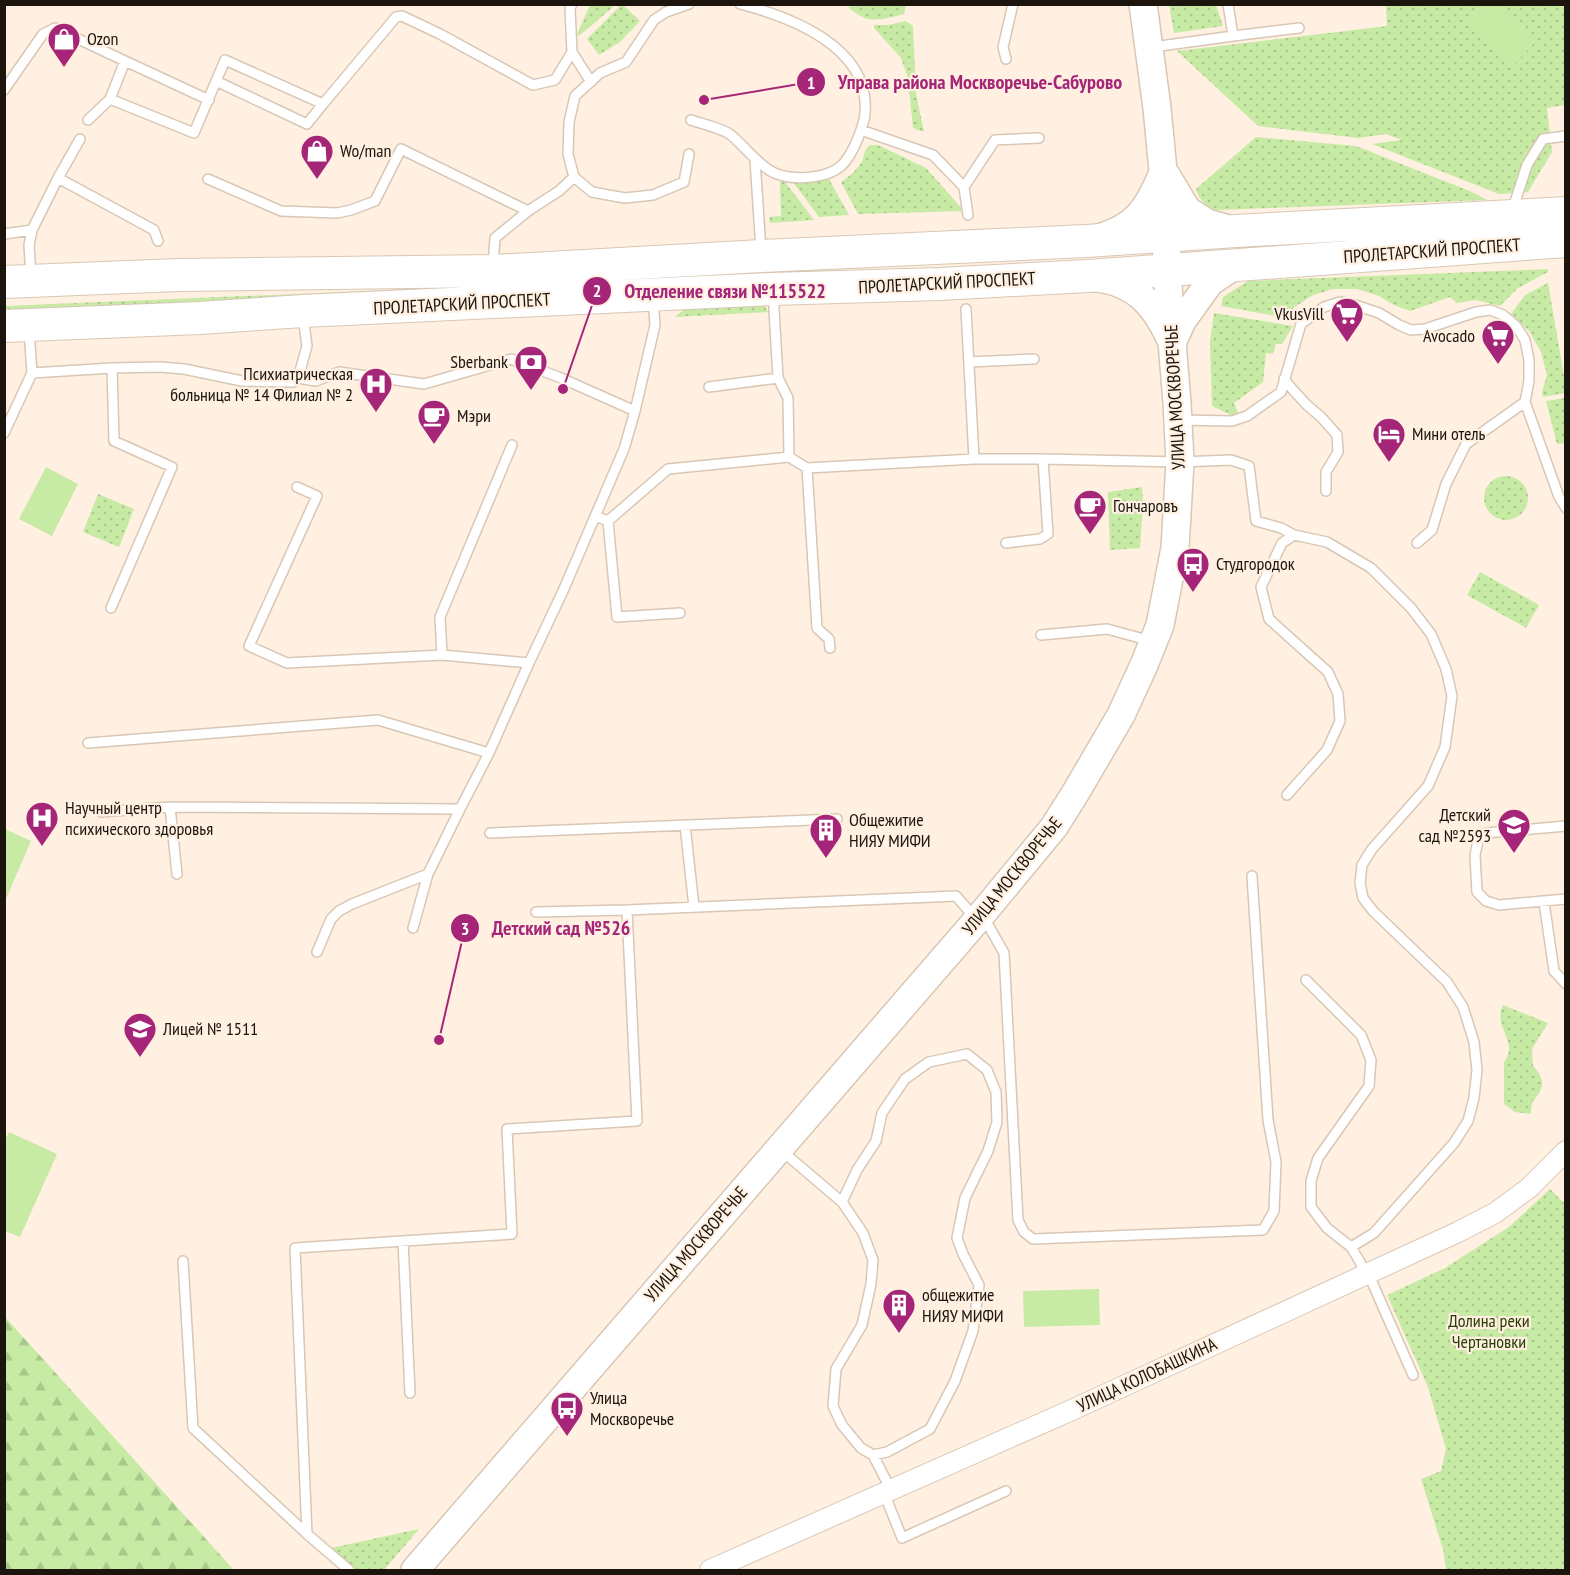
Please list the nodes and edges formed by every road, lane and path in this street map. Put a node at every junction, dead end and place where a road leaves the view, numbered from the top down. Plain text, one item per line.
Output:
1 (572, 4) edge
2 (689, 4) edge
3 (740, 4) edge
4 (1013, 4) edge
5 (1143, 4) edge
6 (1228, 4) edge
7 (1299, 28) dead end
8 (1233, 36) junction
9 (1149, 47) junction
10 (572, 52) junction
11 (1006, 59) dead end
12 (125, 61) junction
13 (216, 81) junction
14 (591, 82) junction
15 (4, 90) edge
16 (110, 99) junction
17 (208, 100) junction
18 (323, 104) junction
19 (88, 120) dead end
20 (692, 120) dead end
21 (861, 130) junction
22 (1566, 136) edge
23 (1039, 138) dead end
24 (80, 139) dead end
25 (690, 154) dead end
26 (755, 160) junction
27 (1163, 171) junction
28 (574, 177) junction
29 (58, 178) junction
30 (207, 179) dead end
31 (964, 187) junction
32 (528, 211) junction
33 (1566, 213) edge
34 (969, 215) dead end
35 (1518, 215) junction
36 (32, 230) junction
37 (1236, 231) junction
38 (4, 234) edge
39 (1166, 236) junction
40 (158, 241) dead end
41 (1086, 241) junction
42 (1566, 241) edge
43 (761, 256) junction
44 (1237, 264) junction
45 (1168, 270) junction
46 (493, 271) junction
47 (1088, 276) junction
48 (18, 282) edge
49 (772, 290) junction
50 (653, 296) junction
51 (966, 309) dead end
52 (303, 311) junction
53 (16, 325) edge
54 (1172, 342) junction
55 (1034, 359) dead end
56 (969, 362) junction
57 (112, 368) junction
58 (32, 373) junction
59 (298, 378) junction
60 (778, 378) junction
61 (1284, 379) junction
62 (709, 387) dead end
63 (1525, 402) junction
64 (635, 411) junction
65 (1178, 420) junction
66 (4, 433) edge
67 (512, 445) dead end
68 (789, 457) junction
69 (974, 459) junction
70 (1043, 459) junction
71 (1180, 462) junction
72 (807, 468) junction
73 (297, 487) dead end
74 (1326, 491) dead end
75 (1566, 508) edge
76 (595, 516) junction
77 (608, 521) junction
78 (1294, 535) junction
79 (1006, 543) dead end
80 (1417, 543) dead end
81 (111, 608) dead end
82 (680, 613) dead end
83 (1041, 635) dead end
84 (1153, 642) junction
85 (830, 648) dead end
86 (442, 655) junction
87 (529, 663) junction
88 (88, 743) dead end
89 (489, 753) junction
90 (1287, 795) dead end
91 (170, 807) junction
92 (460, 809) junction
93 (100, 812) dead end
94 (837, 819) dead end
95 (686, 825) junction
96 (1566, 826) edge
97 (490, 833) dead end
98 (177, 874) dead end
99 (428, 874) junction
100 (1252, 876) dead end
101 (1566, 899) edge
102 (1544, 902) junction
103 (694, 907) junction
104 (627, 910) junction
105 (536, 912) dead end
106 (980, 917) junction
107 (412, 928) dead end
108 (317, 952) dead end
109 (1306, 980) dead end
110 (1566, 984) edge
111 (779, 1148) junction
112 (1566, 1151) edge
113 (842, 1202) junction
114 (403, 1240) junction
115 (1352, 1247) junction
116 (183, 1261) dead end
117 (1366, 1273) junction
118 (1413, 1375) dead end
119 (410, 1393) dead end
120 (873, 1455) junction
121 (887, 1491) junction
122 (1006, 1491) dead end
123 (307, 1534) junction
124 (349, 1570) edge
125 (415, 1570) edge
126 (710, 1570) edge

1 - 10 lane
2 - 14 lane
3 - 21 lane
4 - 11 lane
5 - 9 main road, УЛИЦА МОСКВОРЕЧЬЕ
6 - 8 lane
7 - 8 lane
8 - 9 lane
9 - 27 main road, УЛИЦА МОСКВОРЕЧЬЕ
10 - 14 lane
10 - 18 lane
12 - 15 lane
12 - 16 lane
12 - 17 lane
13 - 17 lane
13 - 18 lane
13 - 18 lane
14 - 28 lane
16 - 17 lane
16 - 19 lane
20 - 26 lane
21 - 26 lane
21 - 31 lane
22 - 35 lane
23 - 31 lane
24 - 29 lane
25 - 28 lane
26 - 43 lane
27 - 37 main road
27 - 39 main road, УЛИЦА МОСКВОРЕЧЬЕ
27 - 41 main road
28 - 32 lane
29 - 36 lane
29 - 40 lane
30 - 32 lane
31 - 34 lane
32 - 46 lane
33 - 35 main road, ПРОЛЕТАРСКИЙ ПРОСПЕКТ
35 - 37 main road, ПРОЛЕТАРСКИЙ ПРОСПЕКТ
36 - 38 lane
36 - 48 lane
37 - 39 main road, ПРОЛЕТАРСКИЙ ПРОСПЕКТ
39 - 41 main road, ПРОЛЕТАРСКИЙ ПРОСПЕКТ
39 - 45 main road, УЛИЦА МОСКВОРЕЧЬЕ
41 - 43 main road, ПРОЛЕТАРСКИЙ ПРОСПЕКТ
42 - 44 main road, ПРОЛЕТАРСКИЙ ПРОСПЕКТ
43 - 46 main road, ПРОЛЕТАРСКИЙ ПРОСПЕКТ
44 - 45 main road, ПРОЛЕТАРСКИЙ ПРОСПЕКТ
44 - 54 main road
45 - 47 main road, ПРОЛЕТАРСКИЙ ПРОСПЕКТ
45 - 54 main road, УЛИЦА МОСКВОРЕЧЬЕ
46 - 48 main road, ПРОЛЕТАРСКИЙ ПРОСПЕКТ
47 - 49 main road, ПРОЛЕТАРСКИЙ ПРОСПЕКТ
47 - 54 main road
49 - 50 main road, ПРОЛЕТАРСКИЙ ПРОСПЕКТ
49 - 60 lane
50 - 52 main road, ПРОЛЕТАРСКИЙ ПРОСПЕКТ
50 - 64 lane
51 - 56 lane
52 - 53 main road, ПРОЛЕТАРСКИЙ ПРОСПЕКТ
52 - 59 lane
53 - 58 lane
54 - 65 main road, УЛИЦА МОСКВОРЕЧЬЕ
55 - 56 lane
56 - 69 lane
57 - 58 lane
57 - 59 lane
57 - 81 lane
58 - 66 lane
59 - 64 lane
60 - 62 lane
60 - 68 lane
61 - 63 lane
61 - 65 lane
61 - 74 lane
63 - 75 lane
63 - 80 lane
64 - 76 lane
65 - 71 main road, УЛИЦА МОСКВОРЕЧЬЕ
67 - 86 lane
68 - 72 lane
68 - 77 lane
69 - 70 lane
69 - 72 lane
70 - 71 lane
70 - 79 lane
71 - 78 lane
71 - 84 main road, УЛИЦА МОСКВОРЕЧЬЕ
72 - 85 lane
73 - 86 lane
76 - 77 lane
76 - 87 lane
77 - 82 lane
78 - 90 lane
78 - 115 lane
83 - 84 lane
84 - 106 main road, УЛИЦА МОСКВОРЕЧЬЕ
86 - 87 lane
87 - 89 lane
88 - 89 lane
89 - 92 lane
91 - 92 lane
91 - 93 lane
91 - 98 lane
92 - 99 lane
94 - 95 lane
95 - 97 lane
95 - 103 lane
96 - 102 lane
99 - 107 lane
99 - 108 lane
100 - 106 lane
101 - 102 lane
102 - 110 lane
103 - 104 lane
103 - 106 lane
104 - 105 lane
104 - 114 lane
106 - 111 main road, УЛИЦА МОСКВОРЕЧЬЕ
109 - 115 lane
111 - 113 lane
111 - 125 main road, УЛИЦА МОСКВОРЕЧЬЕ
112 - 117 street, УЛИЦА КОЛОБАШКИНА
113 - 120 lane
113 - 120 lane
114 - 119 lane
114 - 123 lane
115 - 117 lane
116 - 123 lane
117 - 118 lane
117 - 121 street, УЛИЦА КОЛОБАШКИНА
120 - 121 lane
121 - 122 lane
121 - 126 street, УЛИЦА КОЛОБАШКИНА
123 - 124 lane

